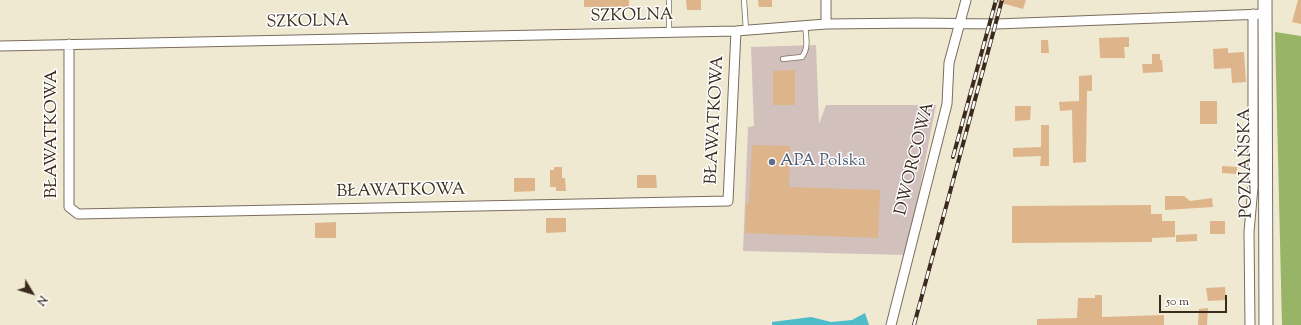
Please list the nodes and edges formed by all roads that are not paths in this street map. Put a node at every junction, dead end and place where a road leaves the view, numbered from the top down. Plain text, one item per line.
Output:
1 (668, 0) edge
2 (744, 0) edge
3 (826, 0) edge
4 (966, 0) edge
5 (1265, 0) edge
6 (1258, 14) junction
7 (826, 24) junction
8 (960, 24) junction
9 (805, 26) junction
10 (741, 30) junction
11 (669, 32) junction
12 (69, 44) junction
13 (0, 46) edge
14 (783, 58) dead end
15 (1258, 89) junction
16 (891, 325) edge
17 (1250, 325) edge
18 (1266, 325) edge

1 - 11 lane
2 - 10 lane
3 - 7 street
4 - 8 street, DWORCOWA
5 - 6 main road, POZNAŃSKA
6 - 8 street, SZKOLNA
6 - 15 main road, POZNAŃSKA
7 - 8 street, SZKOLNA
7 - 9 street, SZKOLNA
8 - 16 street, DWORCOWA
9 - 10 street, SZKOLNA
9 - 14 lane
10 - 11 street, SZKOLNA
10 - 12 street, BŁAWATKOWA
11 - 12 street, SZKOLNA
12 - 13 street, SZKOLNA
15 - 17 street
15 - 18 main road, POZNAŃSKA

